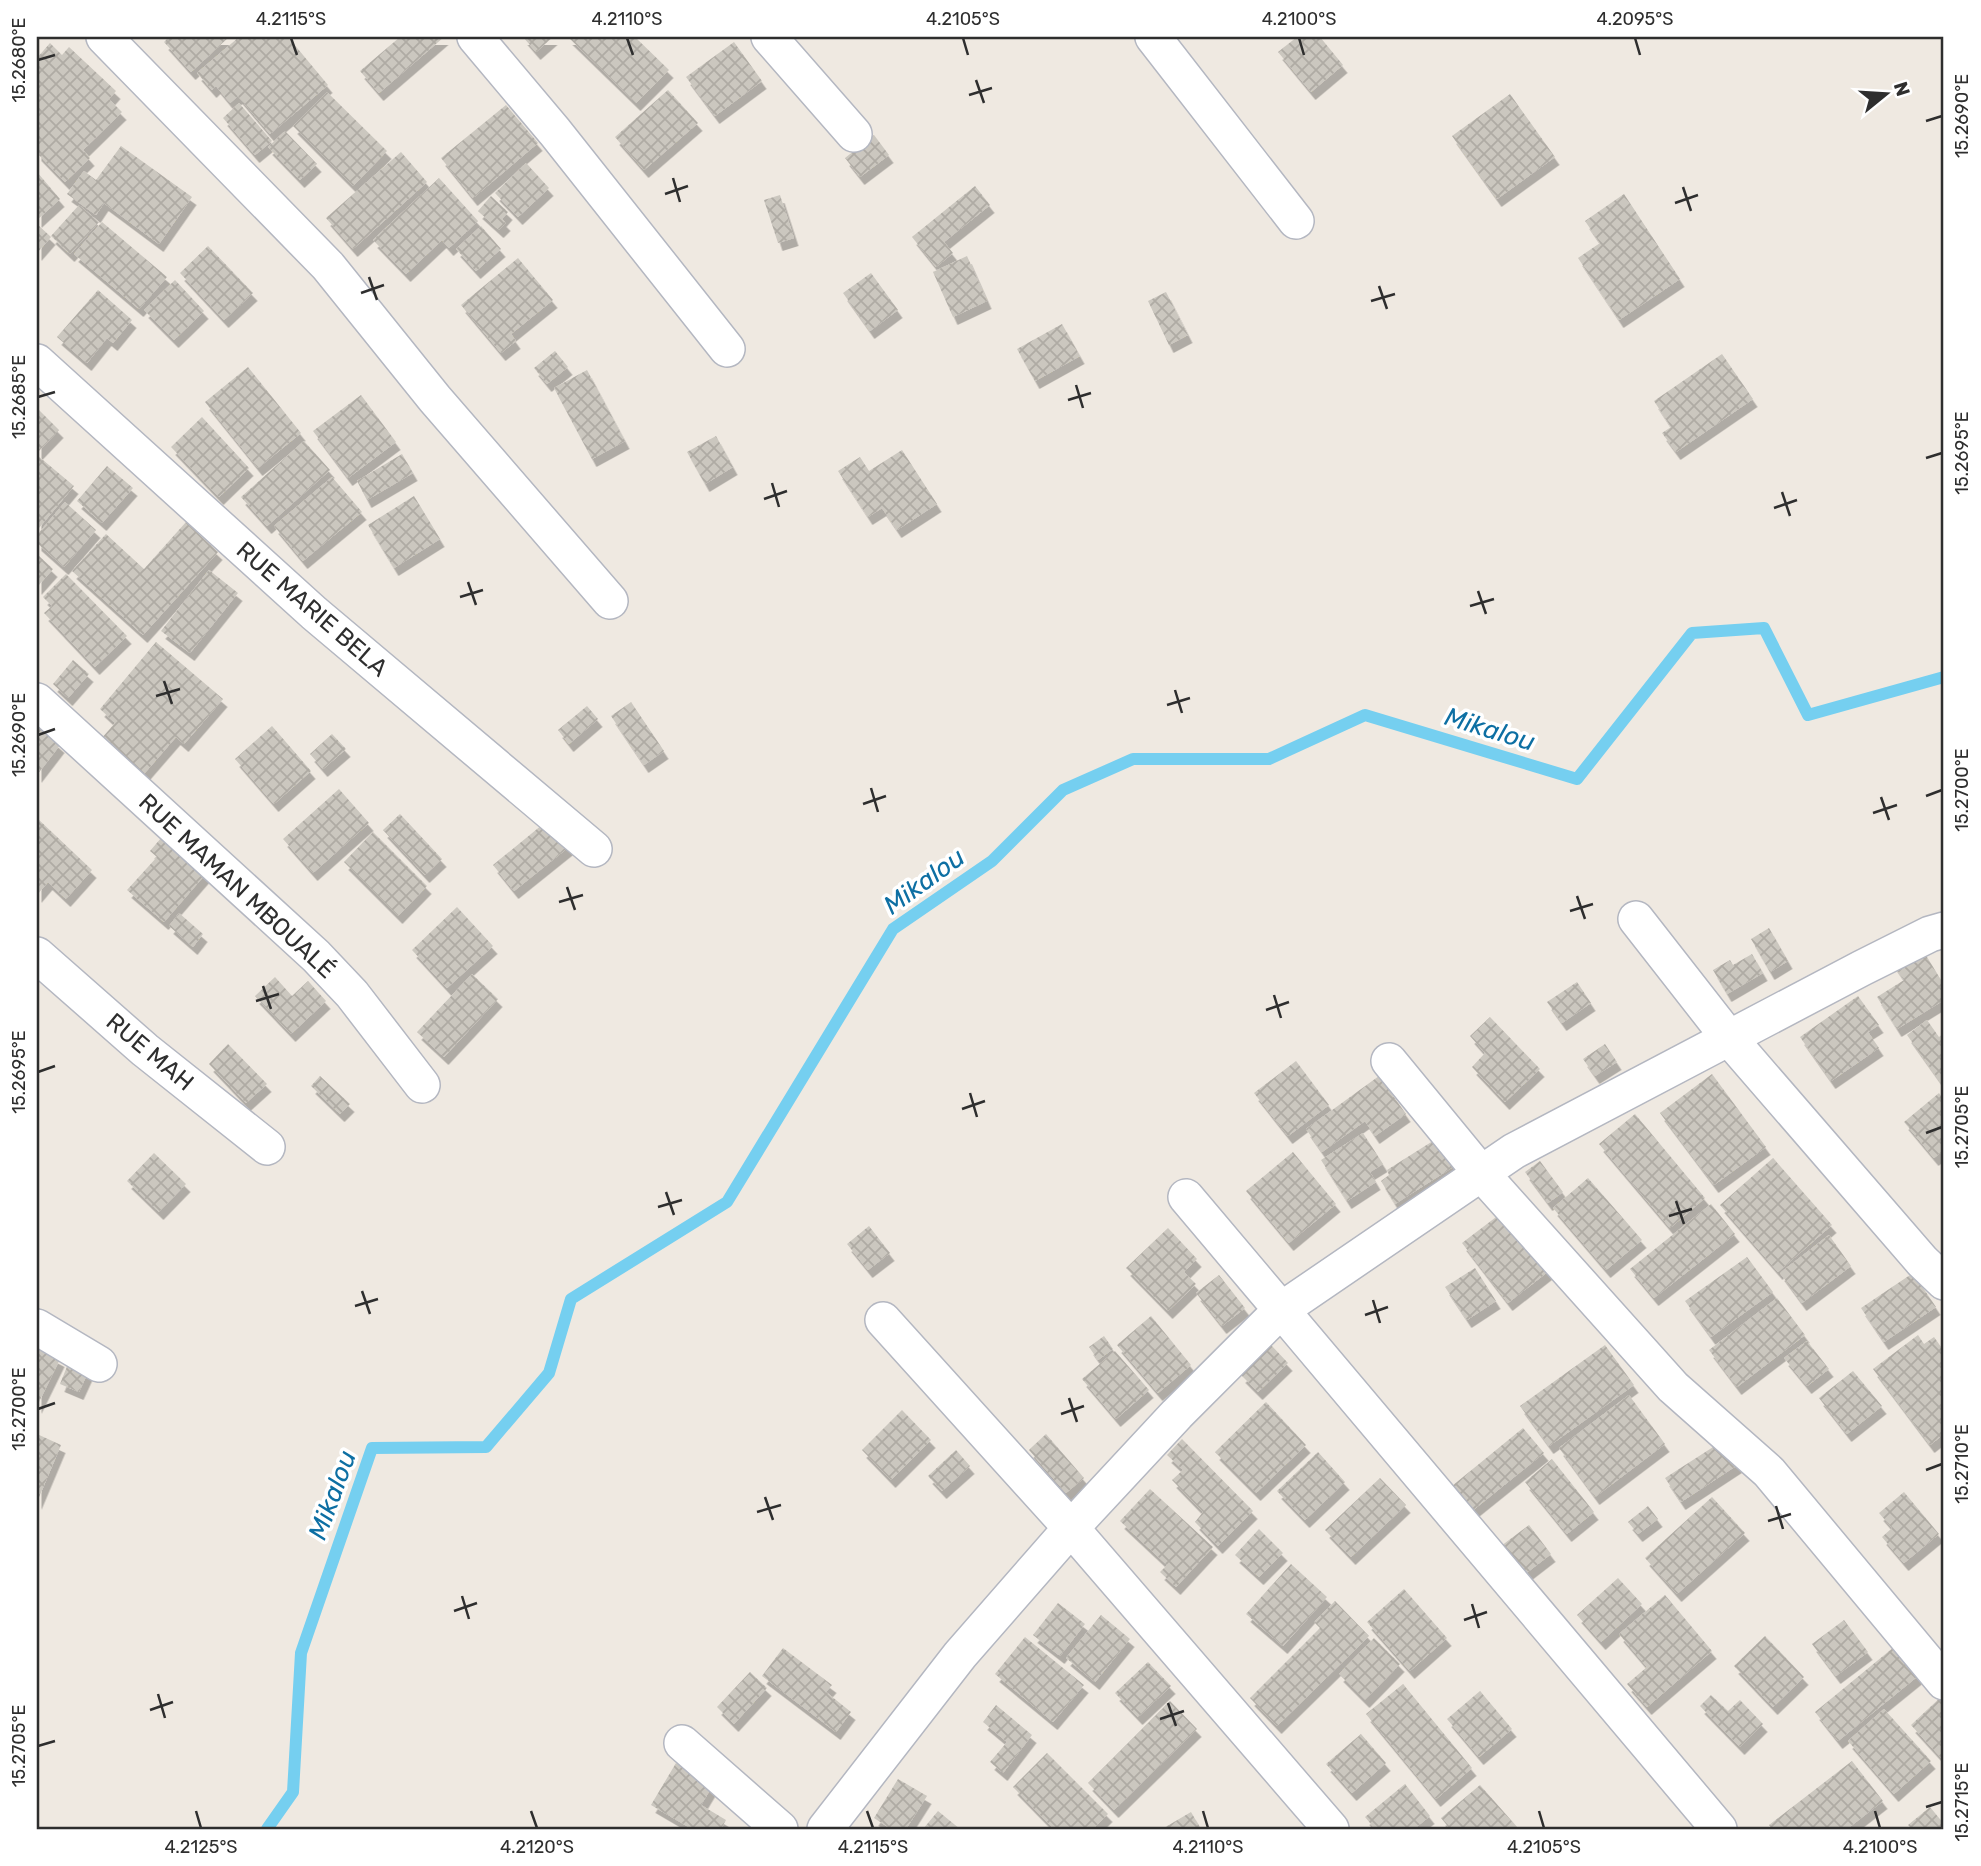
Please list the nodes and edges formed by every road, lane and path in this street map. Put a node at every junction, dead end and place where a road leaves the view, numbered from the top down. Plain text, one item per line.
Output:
1 (104, 37) edge
2 (475, 37) edge
3 (769, 37) edge
4 (1153, 37) edge
5 (855, 134) dead end
6 (1296, 221) dead end
7 (727, 349) dead end
8 (37, 362) edge
9 (610, 601) dead end
10 (37, 701) edge
11 (594, 849) dead end
12 (1636, 919) dead end
13 (1944, 930) edge
14 (37, 955) edge
15 (1729, 1038) junction
16 (1389, 1061) dead end
17 (422, 1085) dead end
18 (267, 1147) dead end
19 (1481, 1173) junction
20 (1186, 1197) dead end
21 (1944, 1282) edge
22 (1281, 1310) junction
23 (883, 1320) dead end
24 (37, 1327) edge
25 (99, 1364) dead end
26 (1071, 1528) junction
27 (1944, 1682) edge
28 (682, 1743) dead end
29 (780, 1829) edge
30 (825, 1829) edge
31 (1331, 1829) edge
32 (1718, 1829) edge

1 - 9 street
2 - 7 street
3 - 5 street
4 - 6 street
8 - 11 street, RUE MARIE BELA
10 - 17 street, RUE MAMAN MBOUALÉ
12 - 15 street
13 - 15 street
14 - 18 street, RUE MAH
15 - 19 street
15 - 21 street
16 - 19 street
19 - 22 street
19 - 27 street
20 - 22 street
22 - 26 street
22 - 32 street
23 - 26 street
24 - 25 street
26 - 30 street
26 - 31 street
28 - 29 street

